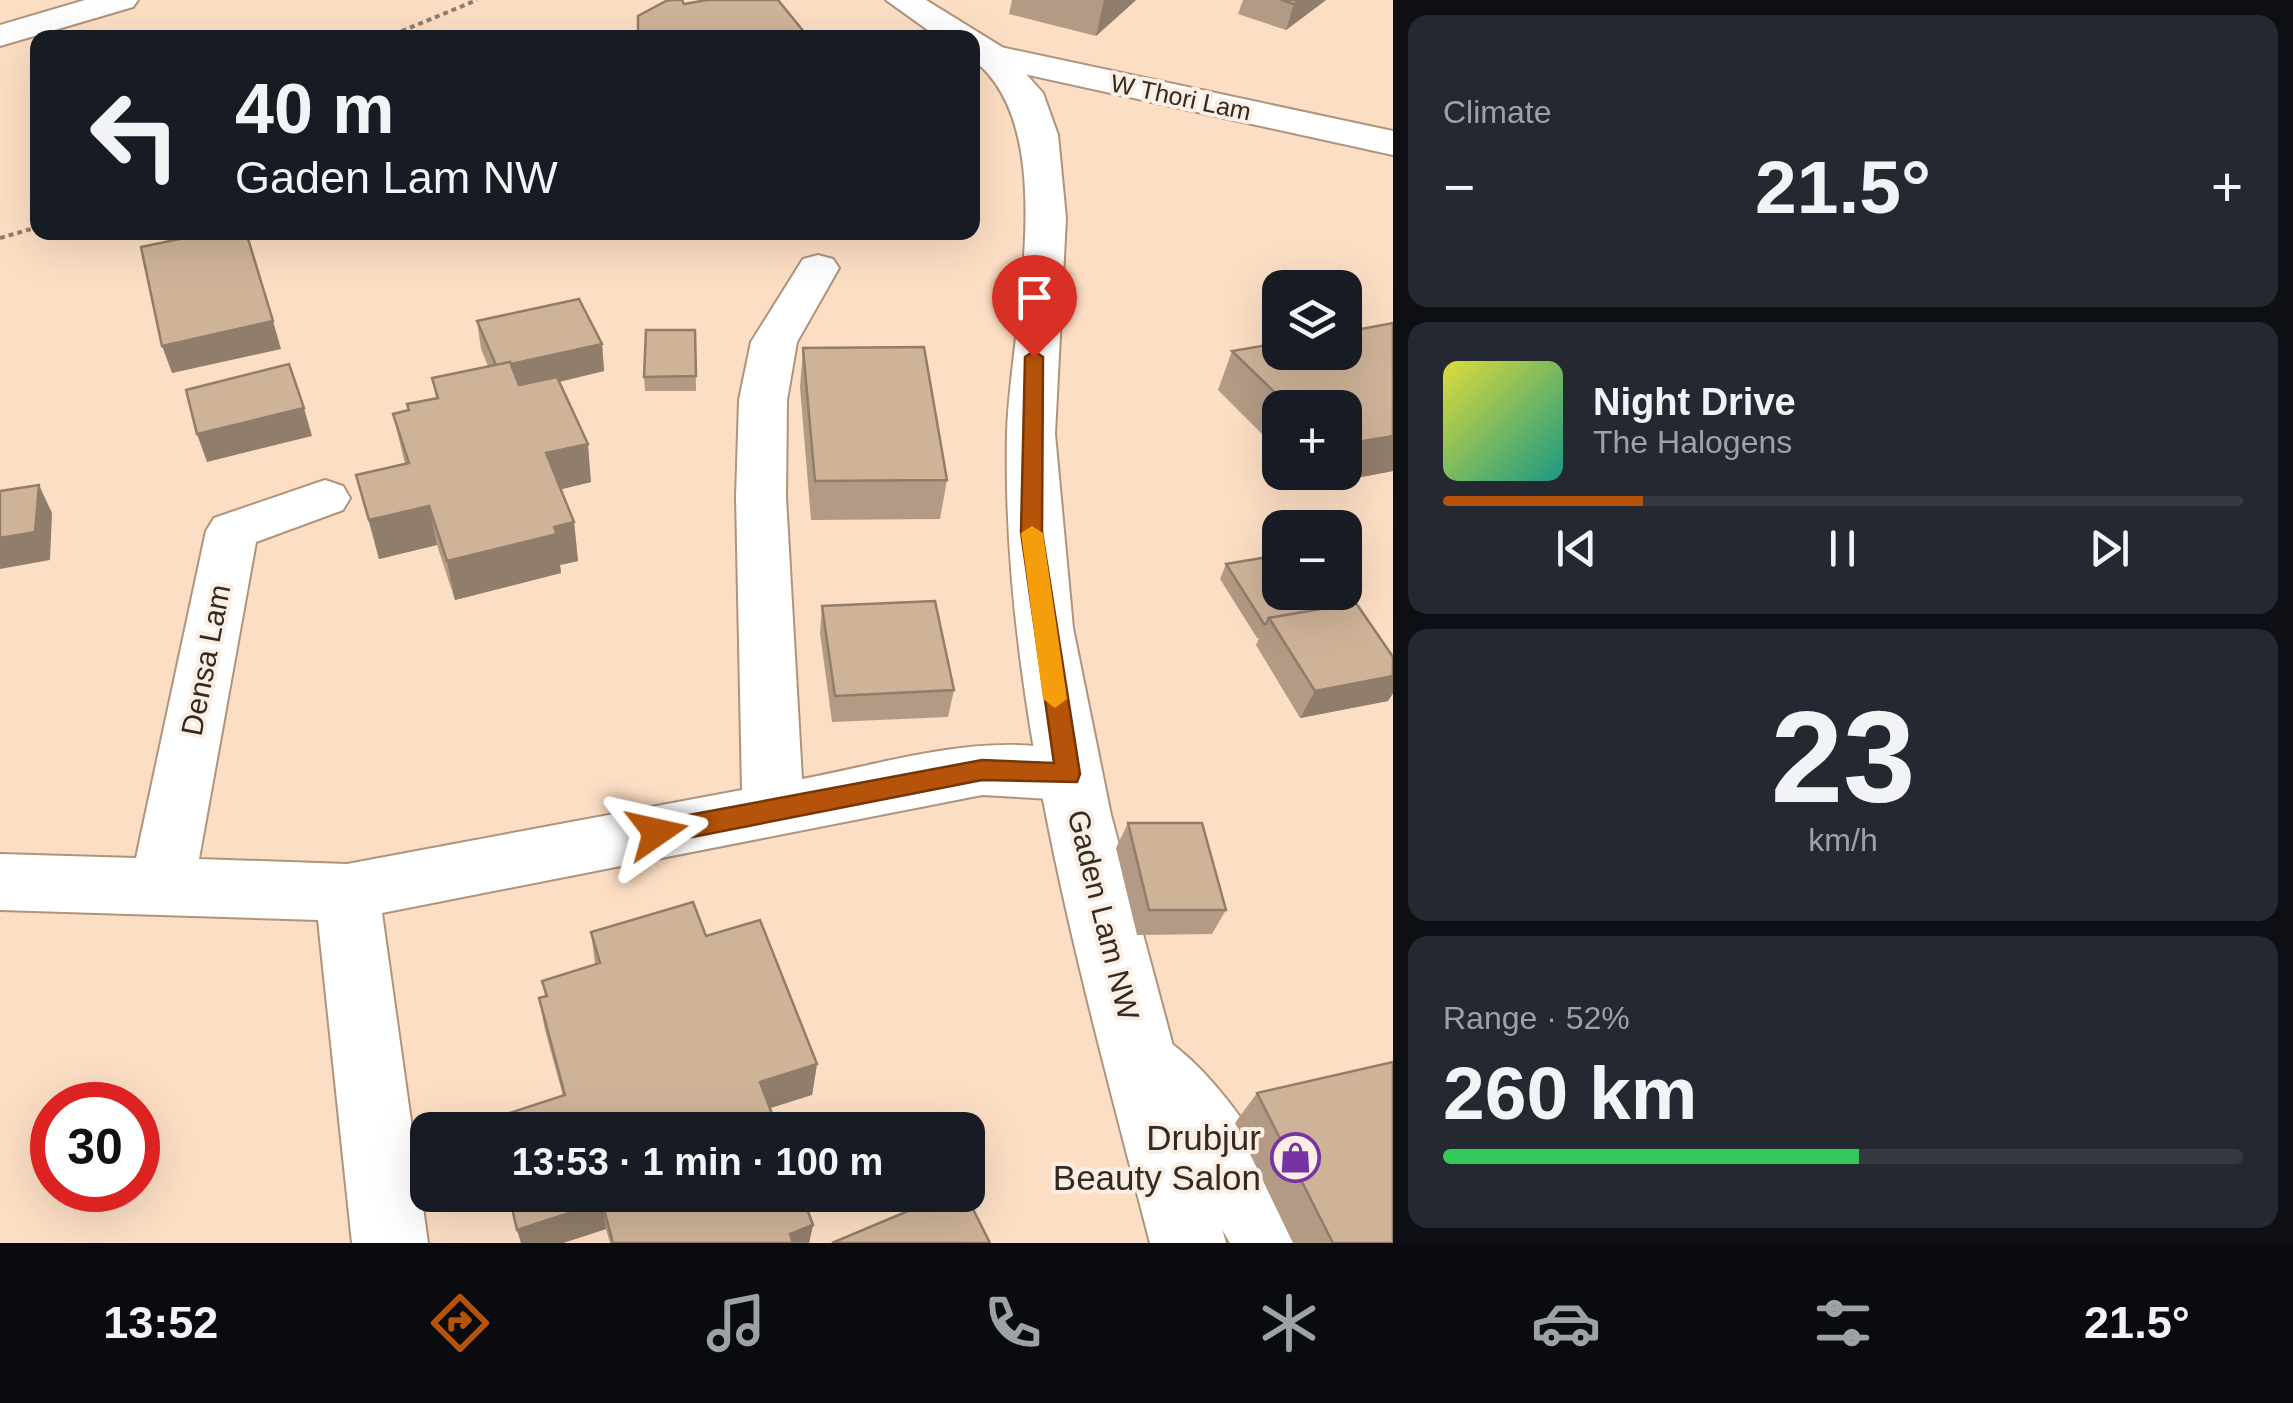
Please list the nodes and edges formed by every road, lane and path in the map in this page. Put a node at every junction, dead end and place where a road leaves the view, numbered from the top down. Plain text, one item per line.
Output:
1 (122, 0) edge
2 (477, 0) edge
3 (902, 0) edge
4 (404, 30) edge
5 (952, 30) edge
6 (0, 36) edge
7 (980, 46) edge
8 (980, 48) edge
9 (1393, 143) edge
10 (30, 231) edge
11 (0, 238) edge
12 (818, 268) dead end
13 (325, 498) dead end
14 (1068, 774) junction
15 (773, 810) junction
16 (0, 882) edge
17 (162, 886) junction
18 (348, 892) junction
19 (1137, 1056) junction
20 (390, 1243) edge
21 (1188, 1243) edge
22 (1272, 1243) edge

1 - 6 street
2 - 4 path
3 - 5 street, W Thori Lam
7 - 9 street, W Thori Lam
8 - 14 street, Gaden Lam NW
10 - 11 path
12 - 15 street
13 - 17 street, Densa Lam
14 - 15 street
14 - 19 street, Gaden Lam NW
15 - 18 street
16 - 17 street
17 - 18 street
18 - 20 street
19 - 21 street, Gaden Lam NW
19 - 22 street

